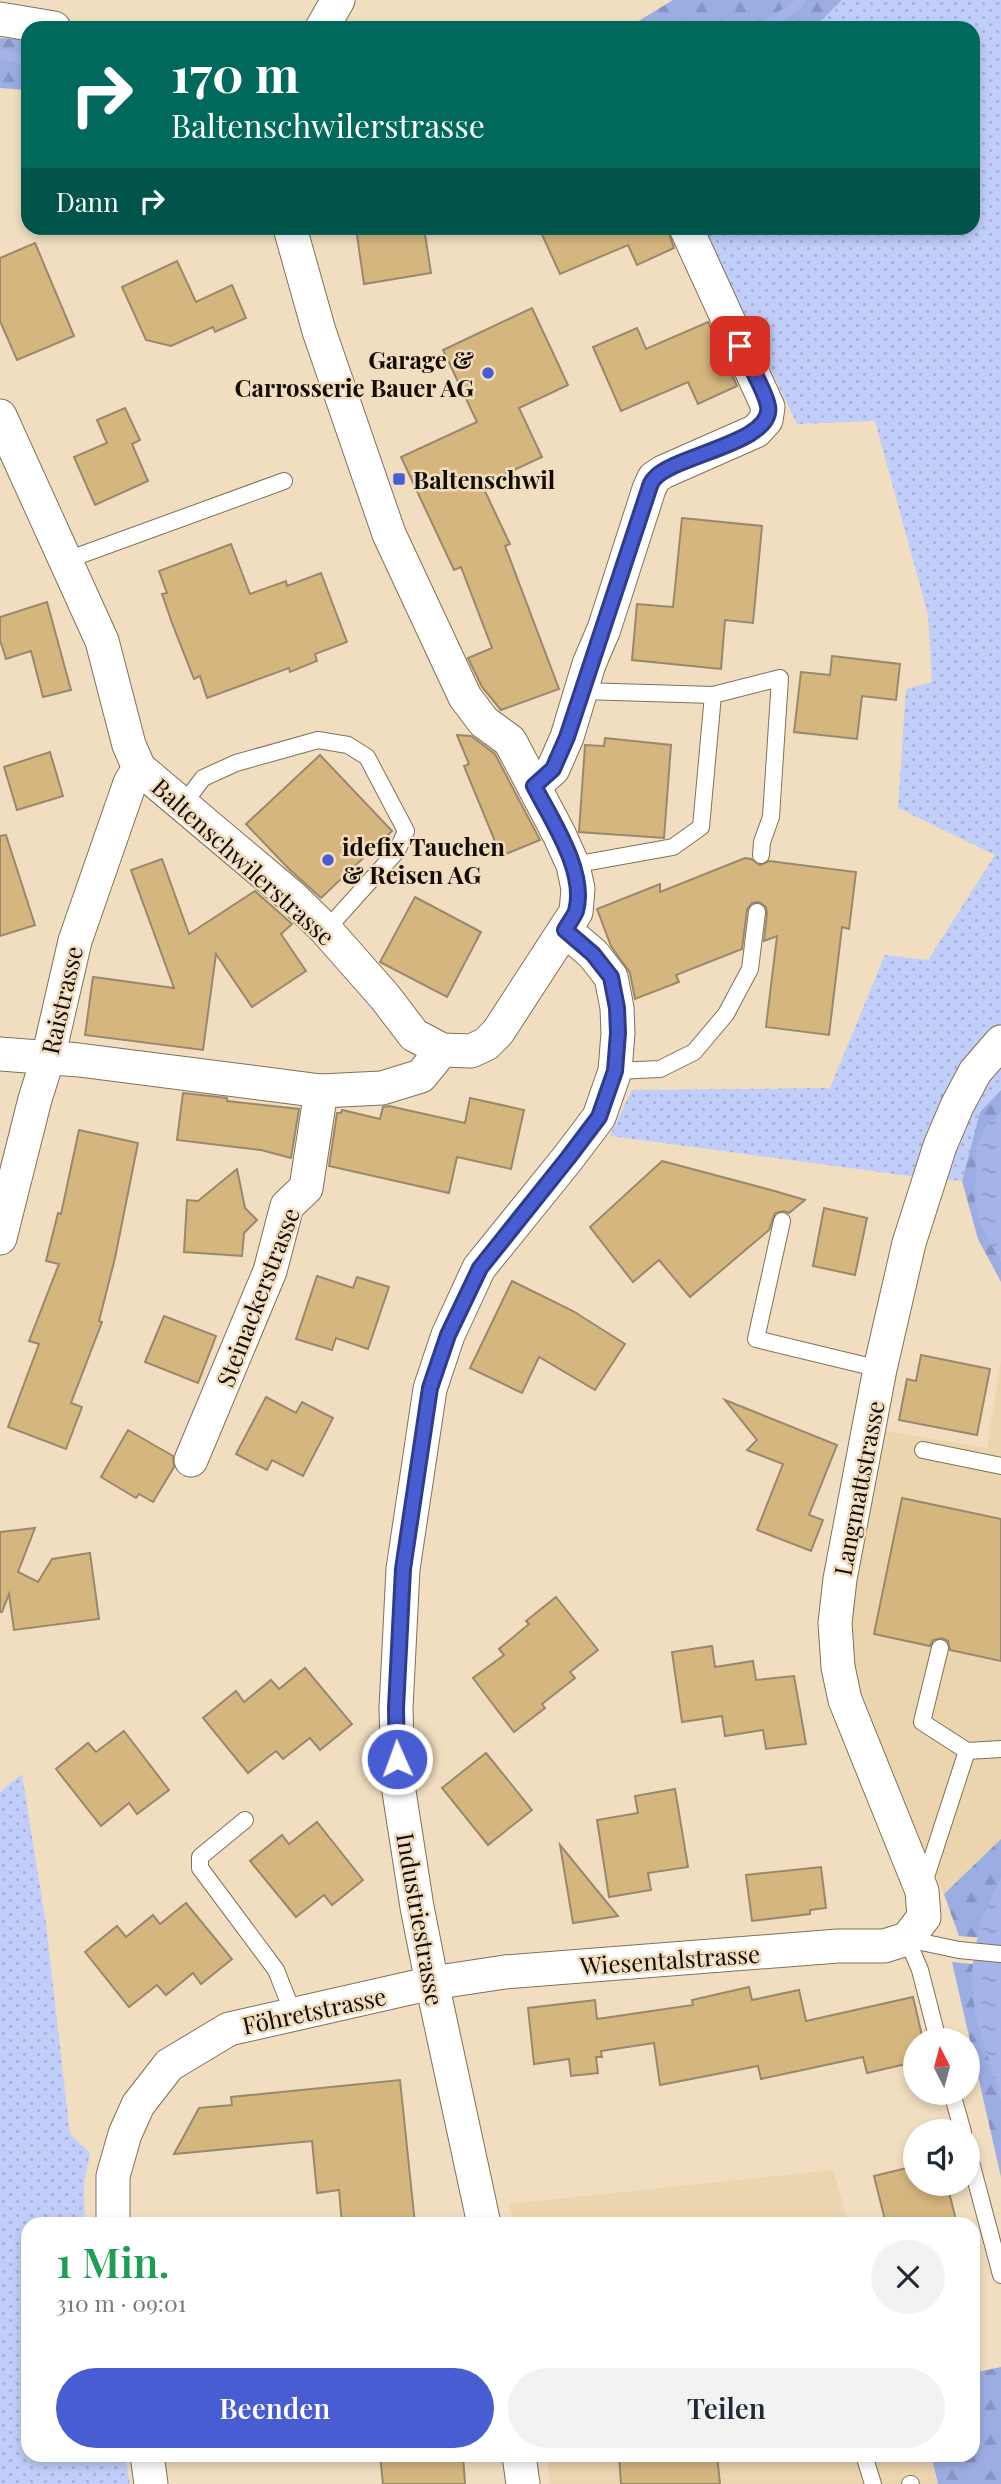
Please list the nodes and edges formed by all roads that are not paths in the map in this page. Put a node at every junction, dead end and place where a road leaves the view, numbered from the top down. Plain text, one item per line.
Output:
1 (338, 0) edge
2 (0, 19) edge
3 (325, 21) edge
4 (21, 22) edge
5 (292, 235) edge
6 (689, 235) edge
7 (0, 416) edge
8 (284, 481) dead end
9 (67, 561) junction
10 (582, 691) junction
11 (713, 695) junction
12 (139, 768) junction
13 (534, 786) junction
14 (182, 806) junction
15 (761, 855) dead end
16 (573, 865) junction
17 (757, 912) dead end
18 (326, 930) junction
19 (565, 930) junction
20 (1001, 1042) edge
21 (442, 1050) junction
22 (0, 1054) edge
23 (48, 1058) junction
24 (615, 1071) junction
25 (321, 1091) junction
26 (782, 1221) dead end
27 (0, 1238) edge
28 (880, 1369) junction
29 (923, 1450) dead end
30 (191, 1460) dead end
31 (1001, 1466) edge
32 (940, 1648) dead end
33 (1001, 1749) edge
34 (967, 1751) junction
35 (244, 1820) dead end
36 (922, 1891) junction
37 (907, 1939) junction
38 (1001, 1954) edge
39 (432, 1983) junction
40 (293, 2013) junction
41 (935, 2028) edge
42 (980, 2196) edge
43 (113, 2217) edge
44 (482, 2217) edge
45 (1001, 2275) edge
46 (148, 2462) edge
47 (520, 2462) edge
48 (866, 2462) edge
49 (152, 2484) edge
50 (523, 2484) edge
51 (873, 2484) edge

1 - 3 street
2 - 4 street
5 - 13 street
6 - 10 street
7 - 9 street, Baltenschwilerstrasse
8 - 9 lane
9 - 12 street, Baltenschwilerstrasse
10 - 11 lane
10 - 13 street
11 - 15 lane
11 - 16 lane
12 - 14 street, Baltenschwilerstrasse
12 - 23 street, Raistrasse
13 - 16 street
14 - 18 street, Baltenschwilerstrasse
14 - 18 lane
16 - 19 street
17 - 24 lane
18 - 21 street, Baltenschwilerstrasse
19 - 21 street
19 - 24 street, Industriestrasse
20 - 28 street, Langmattstrasse
21 - 25 street
22 - 23 street
23 - 25 street
23 - 27 street, Raistrasse
24 - 39 street, Industriestrasse
25 - 30 street, Steinackerstrasse
26 - 28 lane
28 - 36 street, Langmattstrasse
29 - 31 lane
32 - 34 lane
33 - 34 lane
34 - 36 lane
35 - 40 lane
36 - 37 street, Langmattstrasse
37 - 38 lane
37 - 39 street, Wiesentalstrasse
37 - 41 lane
39 - 40 street, Föhretstrasse
39 - 44 street, Industriestrasse
40 - 43 street, Föhretstrasse
42 - 45 lane
46 - 49 street
47 - 50 street
48 - 51 lane

